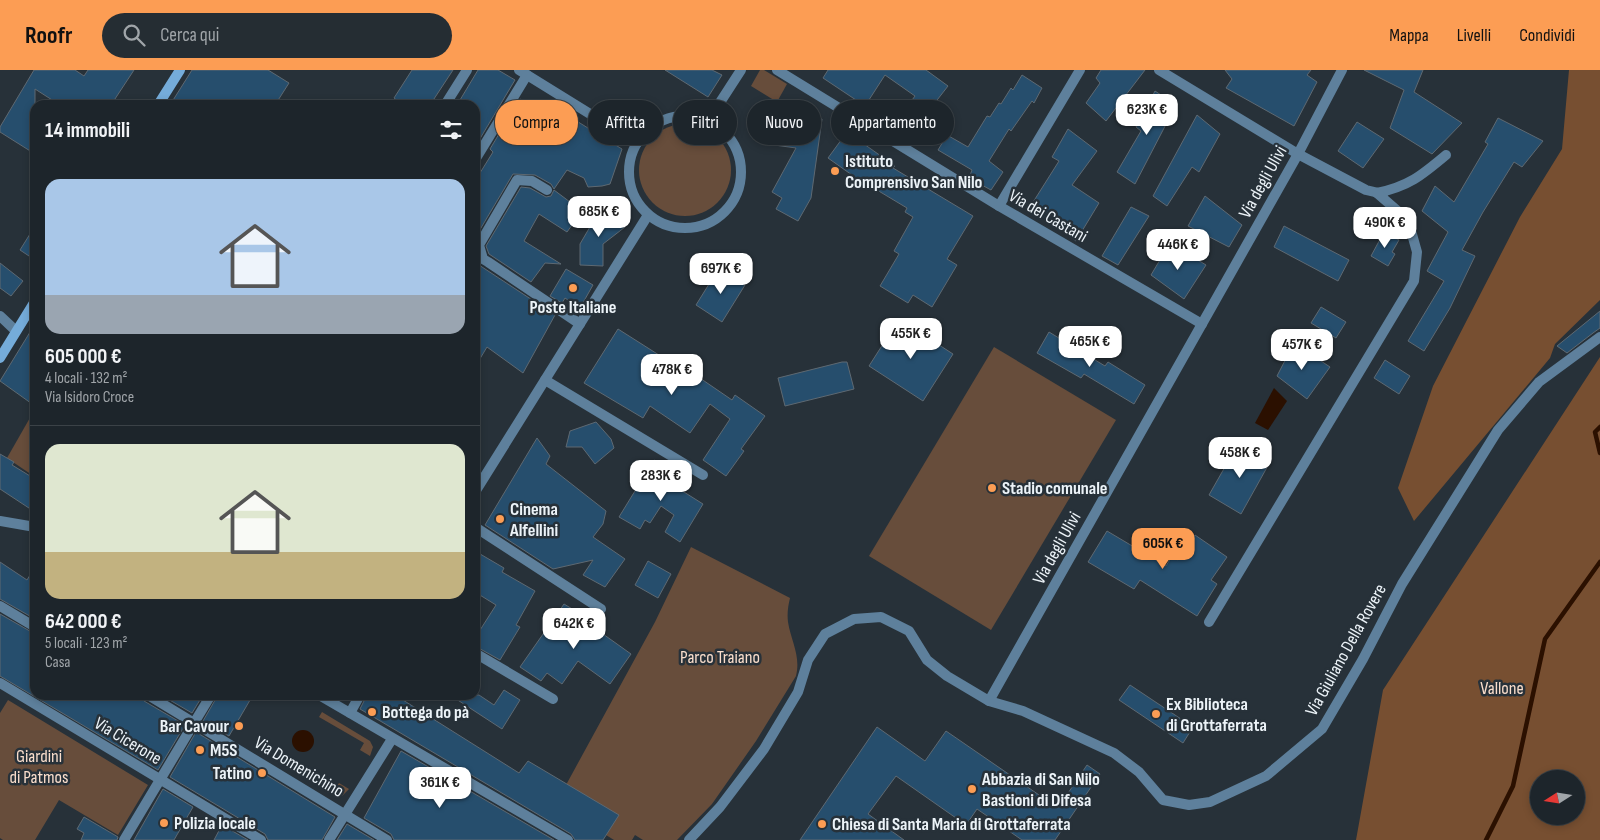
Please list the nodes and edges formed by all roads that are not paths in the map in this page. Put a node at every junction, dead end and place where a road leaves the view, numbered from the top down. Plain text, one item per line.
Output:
1 (467, 70) edge
2 (741, 70) edge
3 (777, 70) edge
4 (1080, 70) edge
5 (1159, 70) edge
6 (1342, 70) edge
7 (178, 71) edge
8 (523, 72) edge
9 (161, 100) edge
10 (448, 100) edge
11 (721, 100) edge
12 (588, 113) edge
13 (636, 145) edge
14 (735, 145) edge
15 (480, 151) edge
16 (1298, 154) junction
17 (1446, 155) dead end
18 (547, 190) dead end
19 (1377, 193) junction
20 (1388, 196) dead end
21 (999, 206) junction
22 (648, 215) junction
23 (480, 242) edge
24 (480, 250) edge
25 (30, 309) edge
26 (0, 316) edge
27 (580, 324) junction
28 (1202, 324) junction
29 (16, 331) junction
30 (1600, 338) edge
31 (0, 358) edge
32 (545, 380) junction
33 (703, 475) dead end
34 (480, 484) edge
35 (0, 521) edge
36 (30, 526) edge
37 (480, 530) edge
38 (0, 606) edge
39 (601, 609) dead end
40 (1209, 622) dead end
41 (30, 624) edge
42 (480, 656) edge
43 (0, 683) edge
44 (553, 699) dead end
45 (156, 700) edge
46 (208, 700) edge
47 (327, 700) edge
48 (357, 700) edge
49 (989, 701) junction
50 (350, 714) junction
51 (194, 723) junction
52 (392, 739) junction
53 (161, 781) junction
54 (346, 814) junction
55 (126, 839) edge
56 (260, 840) edge
57 (329, 840) edge
58 (387, 840) edge
59 (568, 840) edge
60 (689, 840) edge

1 - 10 street
2 - 11 street
3 - 21 street, Via dei Castani
4 - 21 street
5 - 16 street
6 - 16 street, Via degli Ulivi
7 - 9 main road
8 - 12 street
8 - 15 street
13 - 22 street
14 - 22 street
16 - 19 street
16 - 28 street, Via degli Ulivi
17 - 19 street
18 - 23 street
19 - 20 street
19 - 40 street
21 - 28 street, Via dei Castani
22 - 27 street
24 - 27 street
25 - 29 main road
26 - 29 street
27 - 32 street
28 - 49 street, Via degli Ulivi
29 - 31 main road
30 - 49 street, Via Giuliano Della Rovere
32 - 33 street
32 - 34 street
35 - 36 street
37 - 39 street
38 - 41 street
42 - 44 street
43 - 53 street, Via Cicerone
45 - 51 street, Via Domenichino
46 - 51 street
47 - 50 street
48 - 50 street
49 - 60 street
50 - 52 street
51 - 53 street
51 - 54 street, Via Domenichino
52 - 54 street
52 - 59 street
53 - 55 street
53 - 56 street, Via Cicerone
54 - 57 street
54 - 58 street, Via Domenichino

